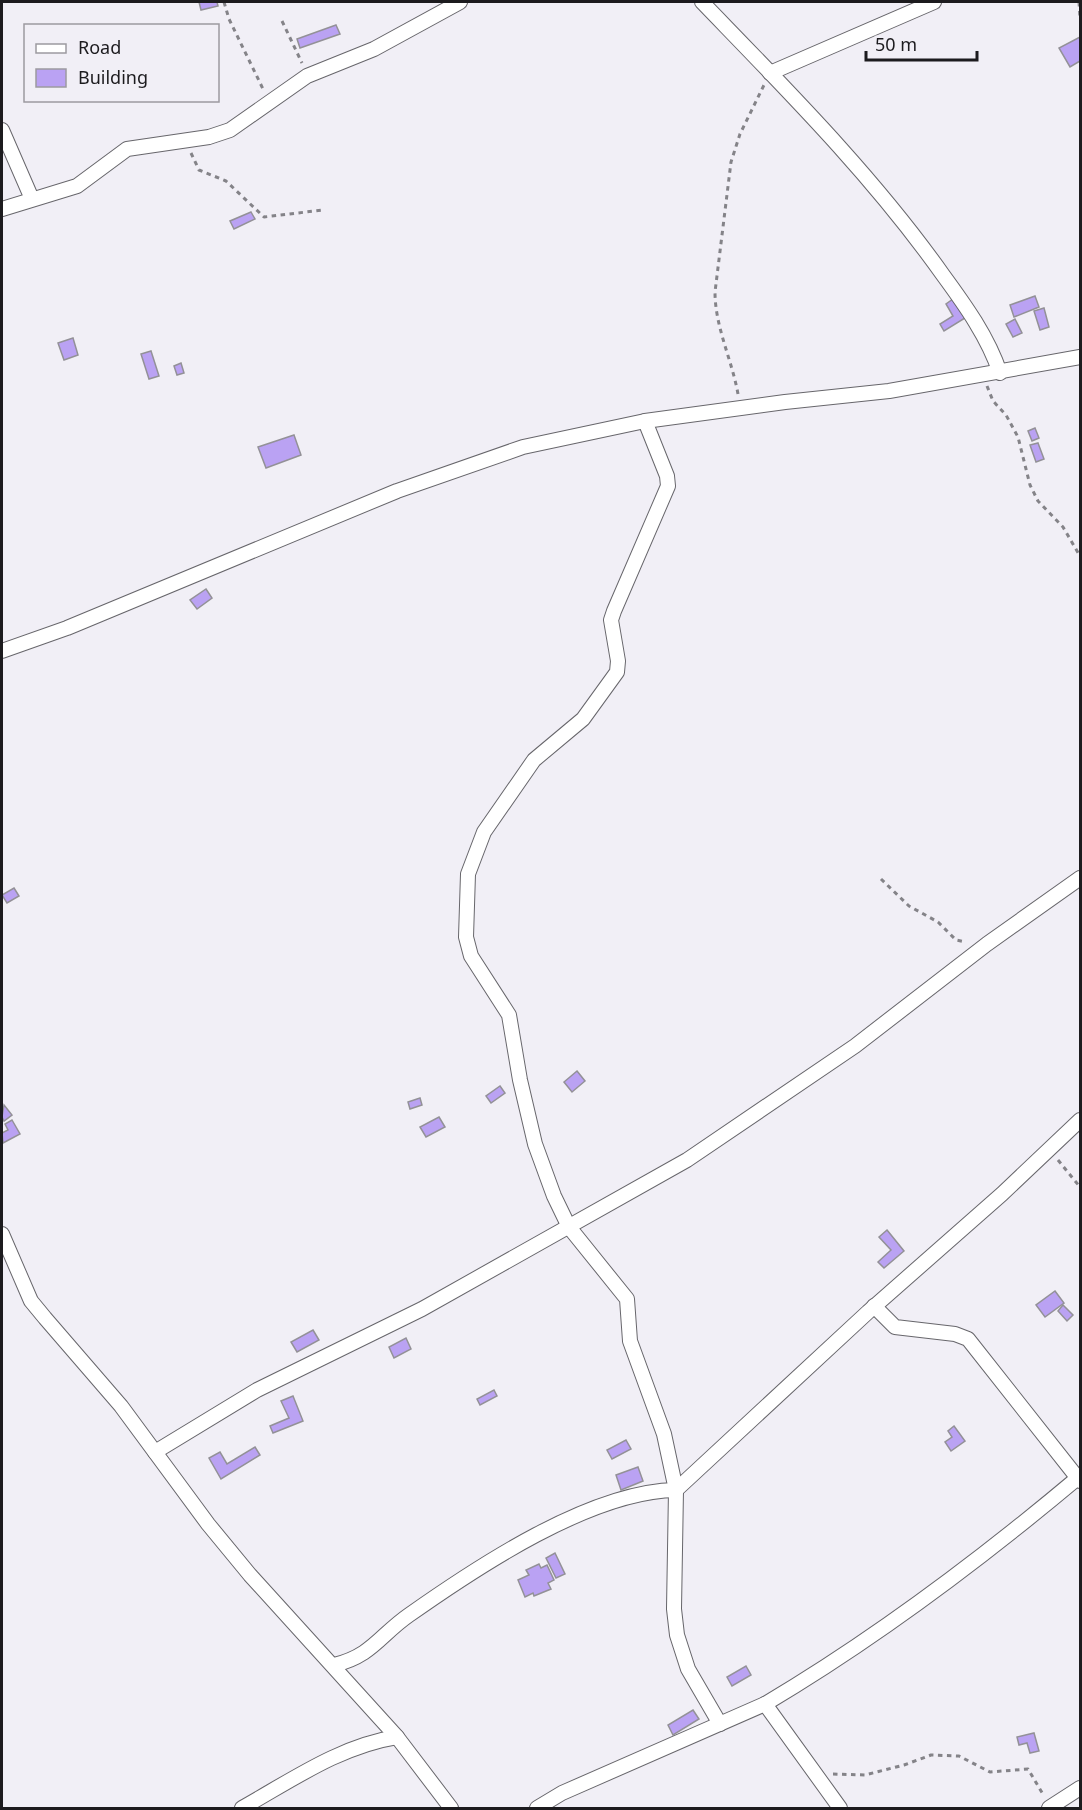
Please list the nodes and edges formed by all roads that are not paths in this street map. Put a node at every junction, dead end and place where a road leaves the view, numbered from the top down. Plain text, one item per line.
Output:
1 (460, 2) edge
2 (702, 2) edge
3 (934, 2) edge
4 (771, 73) junction
5 (2, 130) edge
6 (32, 199) junction
7 (2, 209) edge
8 (1080, 357) edge
9 (1000, 373) junction
10 (645, 421) junction
11 (2, 651) edge
12 (1080, 878) edge
13 (1080, 1120) edge
14 (569, 1227) junction
15 (2, 1234) edge
16 (874, 1306) junction
17 (154, 1452) junction
18 (1080, 1478) edge
19 (676, 1490) junction
20 (334, 1665) junction
21 (765, 1704) junction
22 (720, 1724) junction
23 (397, 1737) junction
24 (1080, 1788) edge
25 (1050, 1808) edge
26 (242, 1809) edge
27 (451, 1809) edge
28 (537, 1809) edge
29 (840, 1809) edge

1 - 6 street
2 - 4 street
3 - 4 street
4 - 9 street
5 - 6 street
6 - 7 street
8 - 9 street
9 - 10 street
10 - 11 street
10 - 14 street
12 - 14 street
13 - 16 street
14 - 17 street
14 - 19 street
15 - 17 street
16 - 18 street
16 - 19 street
17 - 20 street
18 - 21 street
19 - 20 street
19 - 22 street
20 - 23 street
21 - 22 street
21 - 29 street
22 - 28 street
23 - 26 street
23 - 27 street
24 - 25 street

